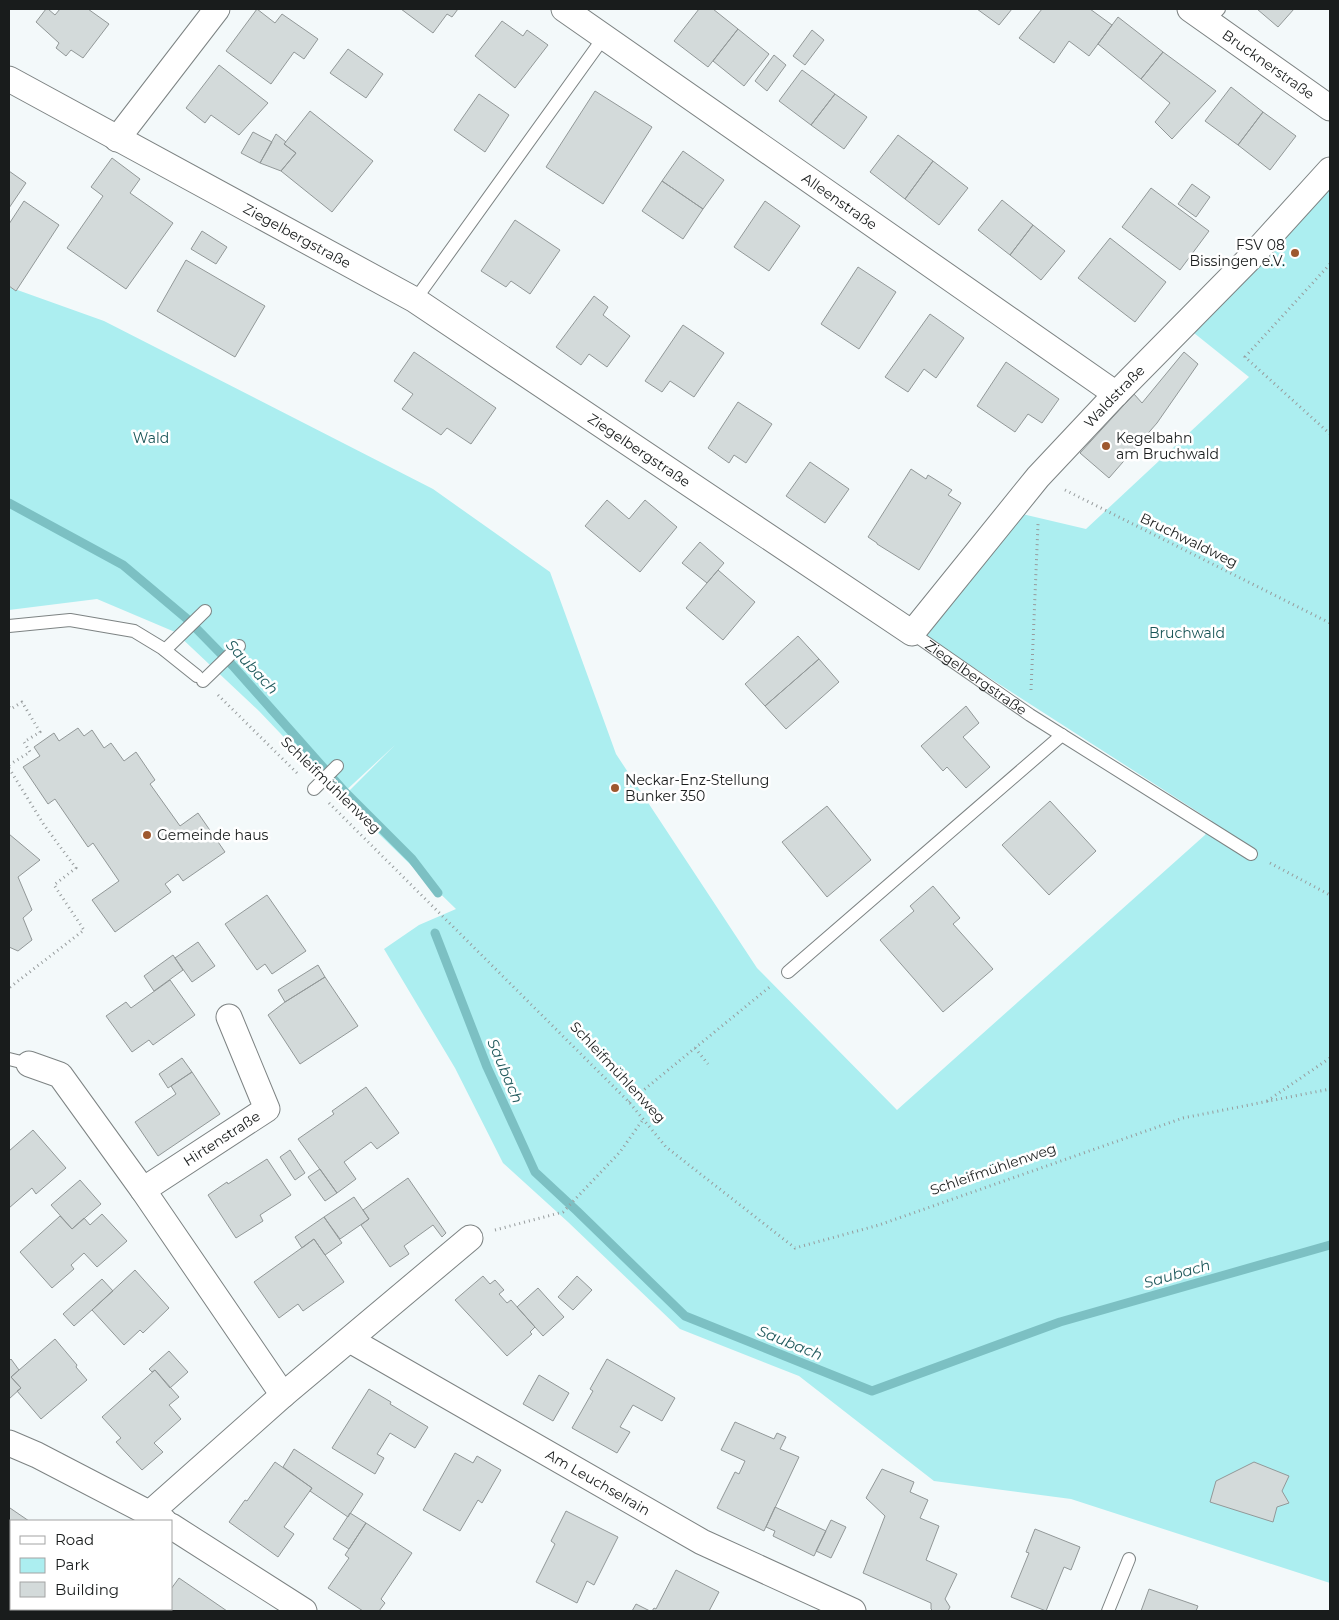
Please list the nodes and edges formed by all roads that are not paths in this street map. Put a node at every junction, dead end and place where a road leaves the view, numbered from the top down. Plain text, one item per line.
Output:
1 (217, 9) edge
2 (564, 9) edge
3 (1206, 13) edge
4 (604, 37) junction
5 (9, 79) edge
6 (1330, 108) edge
7 (117, 139) junction
8 (1330, 170) edge
9 (415, 300) junction
10 (1116, 394) junction
11 (205, 611) dead end
12 (9, 626) edge
13 (912, 633) junction
14 (239, 646) dead end
15 (165, 650) junction
16 (1062, 735) junction
17 (332, 772) dead end
18 (314, 789) road end
19 (1251, 854) road end
20 (788, 972) road end
21 (229, 1017) dead end
22 (19, 1061) edge
23 (144, 1190) junction
24 (470, 1238) road end
25 (350, 1340) junction
26 (283, 1395) junction
27 (9, 1443) edge
28 (157, 1517) edge
29 (172, 1527) edge
30 (1129, 1559) dead end
31 (304, 1611) edge
32 (852, 1611) edge
33 (1108, 1611) edge

1 - 7 street
2 - 4 street, Alleenstraße
3 - 6 street, Brucknerstraße
4 - 9 lane
4 - 10 street, Alleenstraße
5 - 7 street, Ziegelbergstraße
7 - 9 street, Ziegelbergstraße
8 - 10 street, Waldstraße
9 - 13 street, Ziegelbergstraße
10 - 13 street, Waldstraße
11 - 15 lane
12 - 15 lane
13 - 16 lane, Ziegelbergstraße
14 - 15 lane
16 - 19 lane, Ziegelbergstraße
16 - 20 lane
17 - 18 lane
21 - 23 street, Hirtenstraße
22 - 23 street
23 - 26 street
24 - 25 street
25 - 26 street
25 - 32 street, Am Leuchselrain
26 - 28 street
27 - 28 street
29 - 31 street
30 - 33 lane

